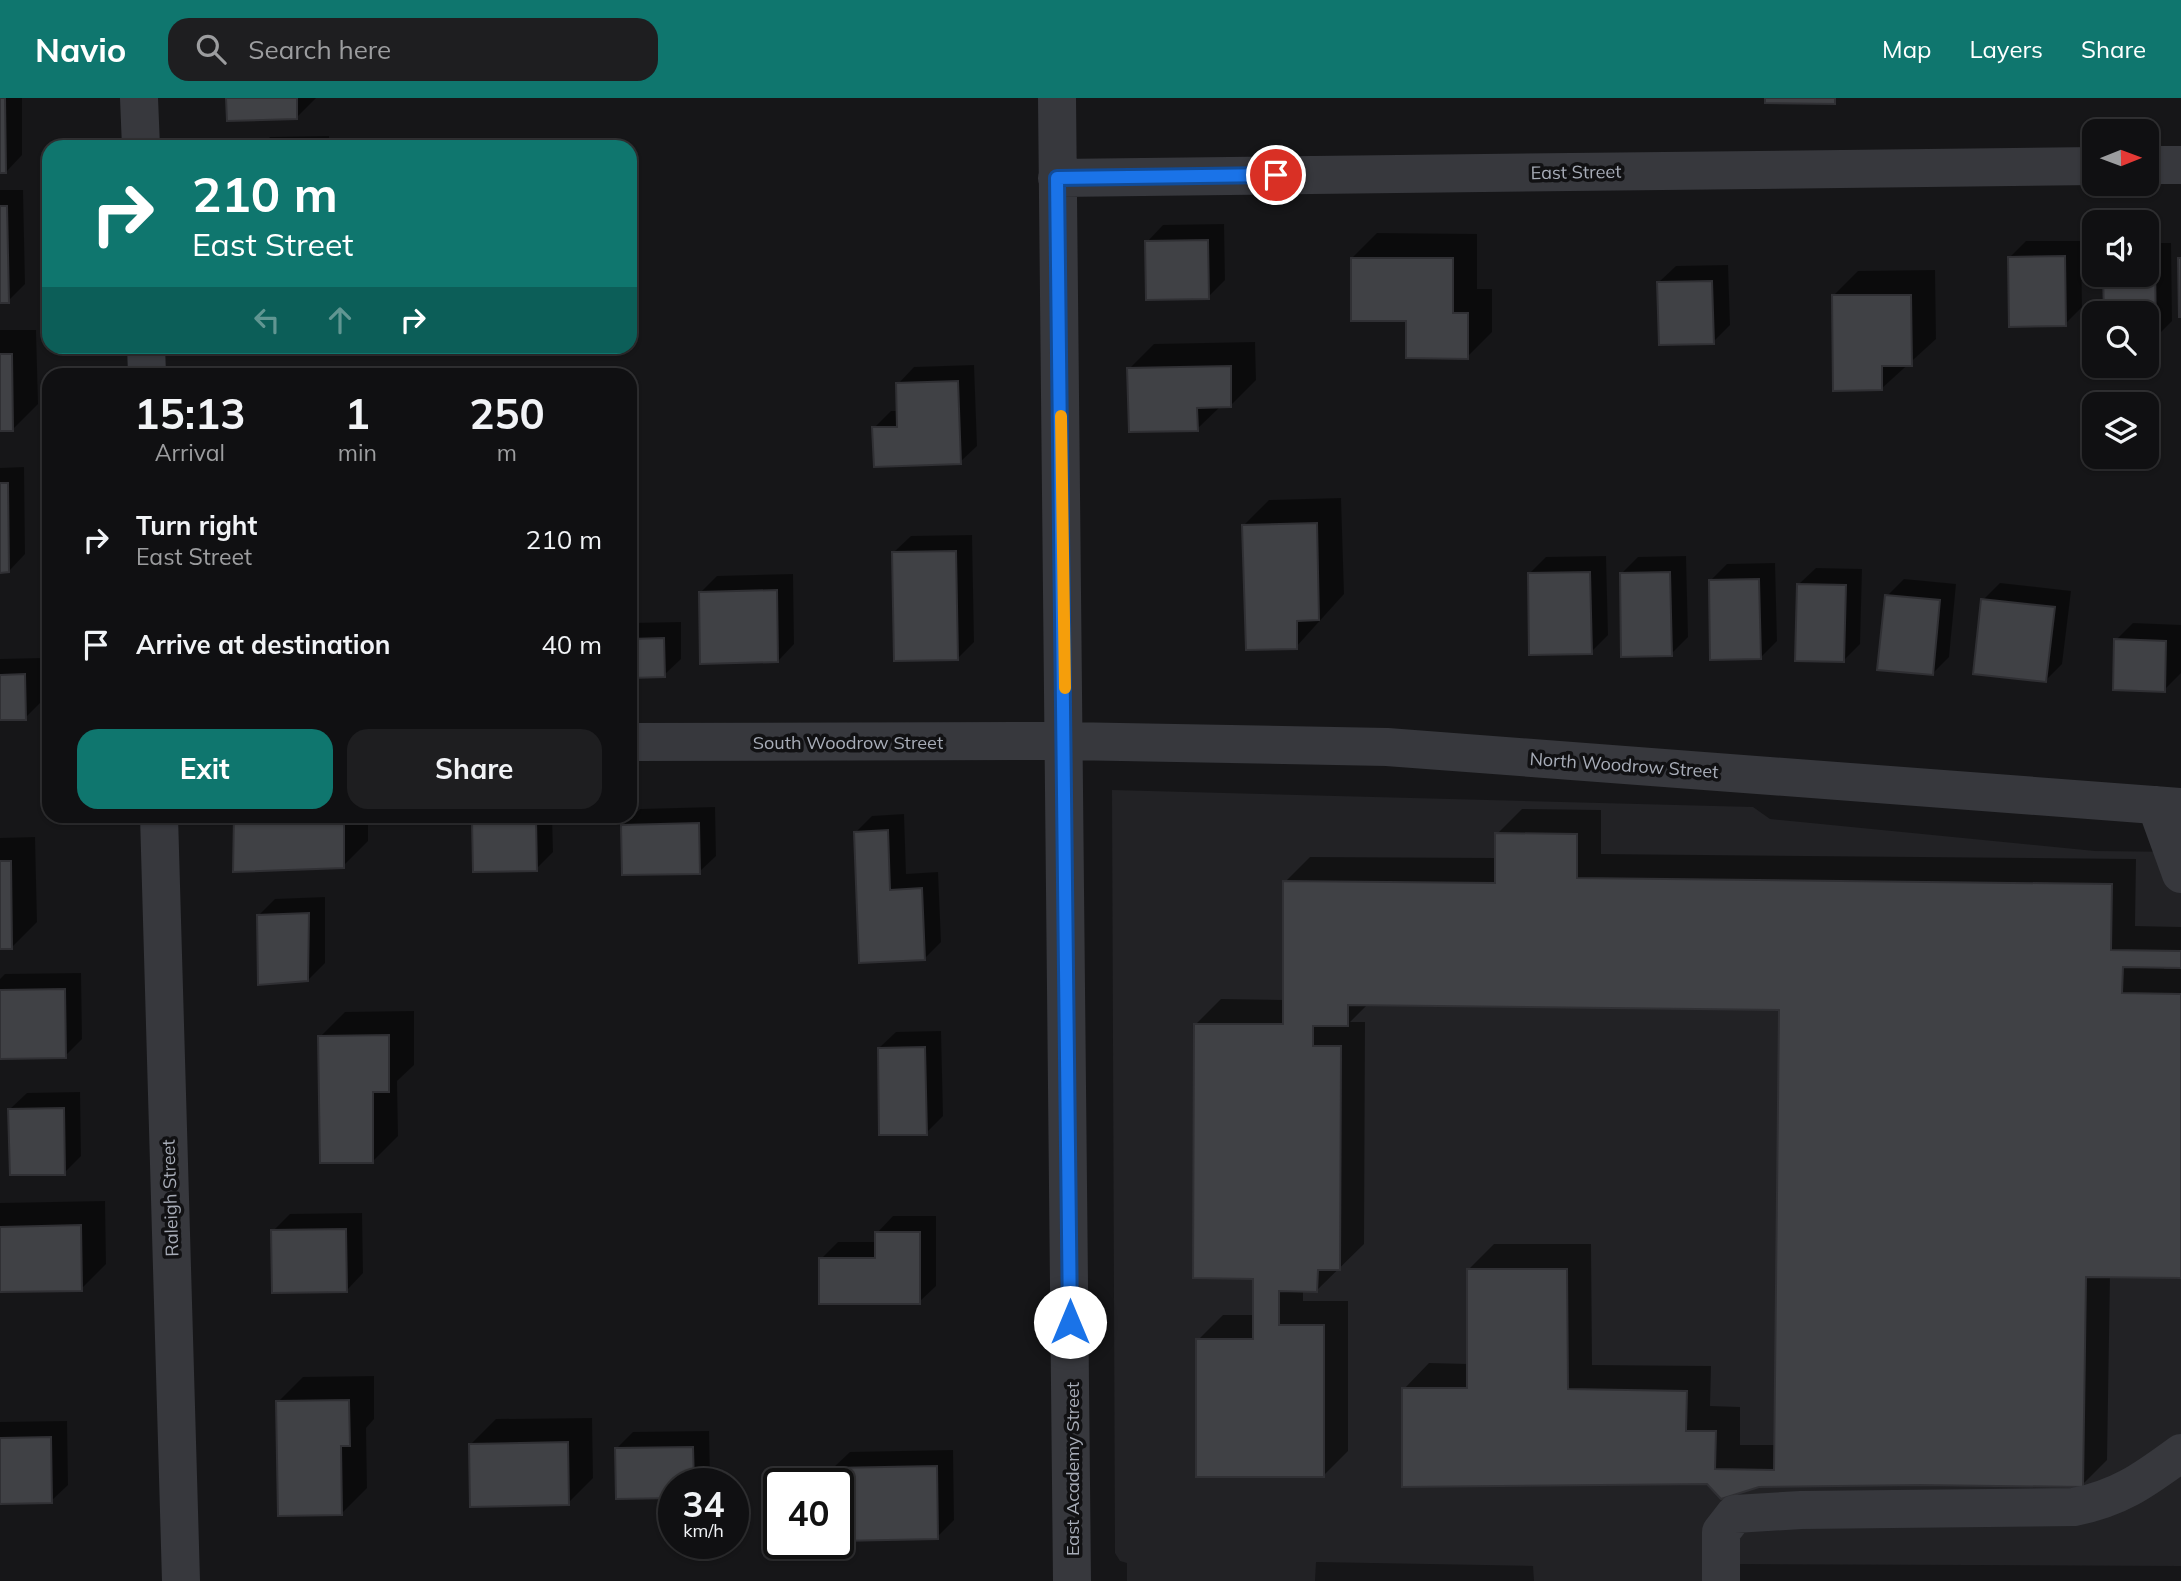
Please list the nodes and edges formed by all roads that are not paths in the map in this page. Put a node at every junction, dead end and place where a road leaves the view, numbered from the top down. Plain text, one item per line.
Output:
1 (139, 98) edge
2 (1057, 98) edge
3 (141, 140) edge
4 (2160, 165) edge
5 (2181, 165) edge
6 (2082, 166) edge
7 (1057, 178) junction
8 (1066, 741) junction
9 (637, 742) edge
10 (2169, 806) edge
11 (159, 823) edge
12 (2181, 874) edge
13 (2181, 1453) edge
14 (181, 1581) edge
15 (1072, 1581) edge
16 (1721, 1581) edge

1 - 3 street
2 - 7 street, East Academy Street
4 - 5 street
6 - 7 street, East Street
7 - 8 street, East Academy Street
8 - 9 street, South Woodrow Street
8 - 10 street, North Woodrow Street
8 - 15 street, East Academy Street
10 - 12 street
11 - 14 street, Raleigh Street
13 - 16 street

